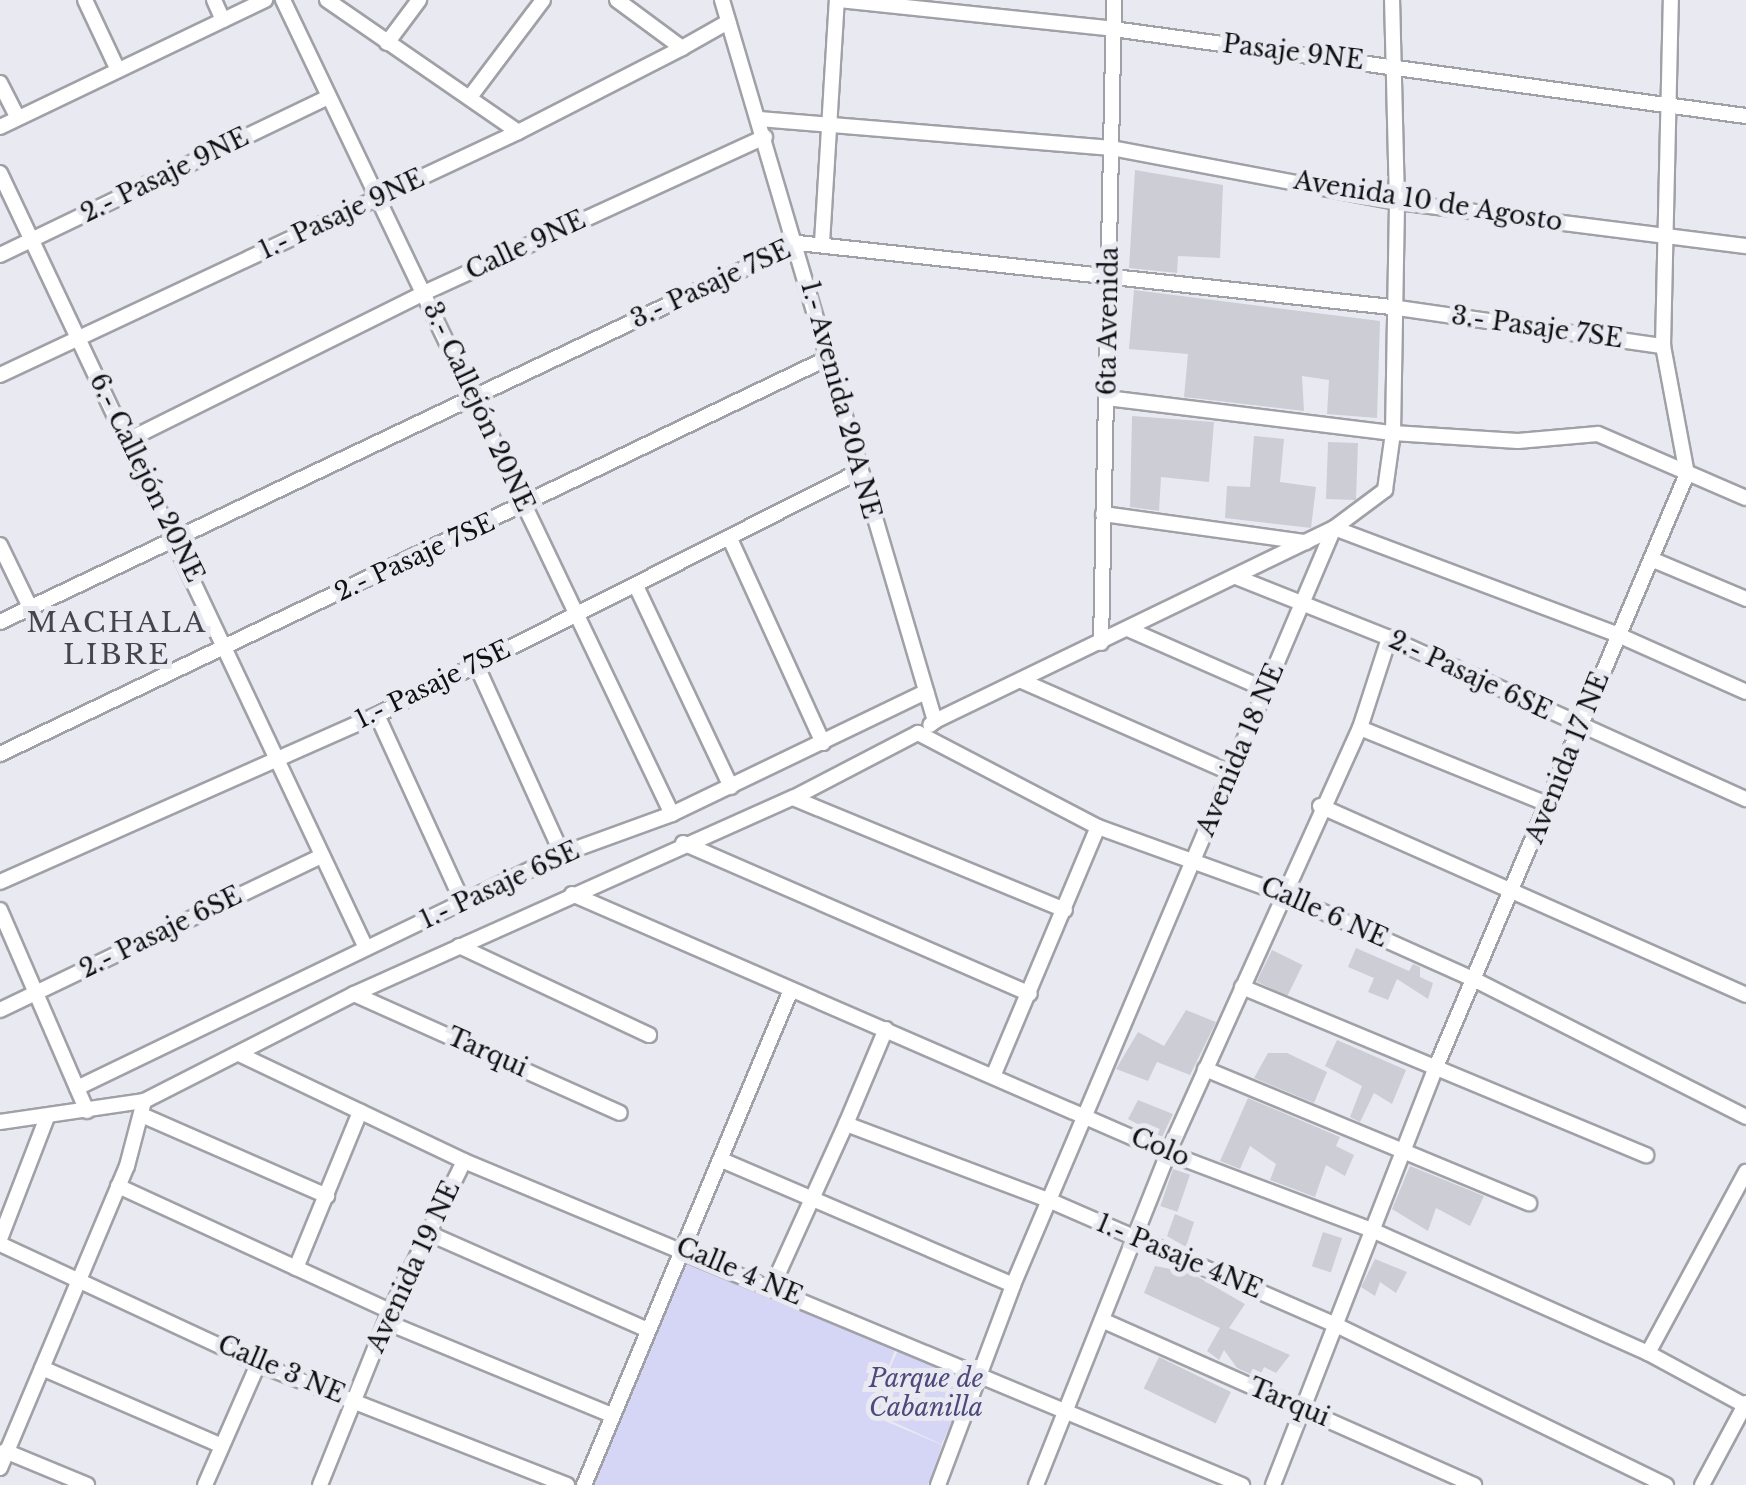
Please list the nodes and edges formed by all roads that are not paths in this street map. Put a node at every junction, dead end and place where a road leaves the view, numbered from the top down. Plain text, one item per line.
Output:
1 (85, 0) edge
2 (214, 0) edge
3 (265, 0) edge
4 (283, 0) edge
5 (327, 0) edge
6 (420, 0) edge
7 (543, 0) edge
8 (617, 0) edge
9 (722, 0) edge
10 (838, 0) edge
11 (1114, 0) edge
12 (1392, 0) edge
13 (1671, 0) edge
14 (224, 20) junction
15 (728, 22) junction
16 (1113, 29) junction
17 (387, 43) junction
18 (682, 48) junction
19 (1391, 66) junction
20 (118, 70) junction
21 (0, 82) edge
22 (329, 97) junction
23 (470, 97) junction
24 (1672, 106) junction
25 (1746, 116) edge
26 (18, 118) junction
27 (760, 119) junction
28 (833, 122) junction
29 (0, 127) edge
30 (518, 132) junction
31 (765, 137) junction
32 (1111, 148) junction
33 (0, 172) edge
34 (378, 198) junction
35 (1396, 202) junction
36 (1668, 236) junction
37 (32, 240) junction
38 (798, 243) junction
39 (822, 243) junction
40 (1746, 246) edge
41 (0, 255) edge
42 (1111, 275) junction
43 (424, 293) junction
44 (1390, 307) junction
45 (79, 339) junction
46 (1662, 346) junction
47 (828, 358) junction
48 (0, 375) edge
49 (1108, 398) junction
50 (474, 399) junction
51 (1393, 432) junction
52 (128, 440) junction
53 (858, 472) junction
54 (1687, 474) junction
55 (1746, 498) edge
56 (525, 506) junction
57 (1104, 514) junction
58 (1334, 528) junction
59 (731, 541) junction
60 (176, 542) junction
61 (1306, 542) junction
62 (0, 546) edge
63 (1651, 559) junction
64 (1236, 577) junction
65 (637, 588) junction
66 (1746, 599) edge
67 (1303, 602) junction
68 (30, 607) junction
69 (576, 618) junction
70 (0, 622) edge
71 (1128, 629) junction
72 (1616, 634) junction
73 (1390, 638) junction
74 (1101, 642) junction
75 (226, 646) junction
76 (476, 662) junction
77 (1022, 681) junction
78 (1267, 690) junction
79 (926, 692) junction
80 (1746, 692) edge
81 (377, 715) junction
82 (936, 721) junction
83 (1360, 728) junction
84 (1584, 730) junction
85 (918, 733) junction
86 (823, 742) junction
87 (0, 754) edge
88 (275, 755) junction
89 (1232, 773) junction
90 (731, 787) junction
91 (793, 798) junction
92 (1746, 799) edge
93 (1550, 805) junction
94 (1320, 806) junction
95 (672, 814) junction
96 (1098, 827) junction
97 (683, 844) junction
98 (562, 854) junction
99 (322, 856) junction
100 (1195, 859) junction
101 (0, 882) edge
102 (1514, 892) junction
103 (572, 894) junction
104 (1283, 894) junction
105 (464, 903) junction
106 (0, 910) edge
107 (1065, 910) junction
108 (460, 946) junction
109 (366, 948) junction
110 (1473, 979) junction
111 (1242, 986) junction
112 (791, 990) junction
113 (38, 992) junction
114 (354, 994) junction
115 (1030, 994) junction
116 (1746, 995) edge
117 (0, 1010) edge
118 (886, 1030) junction
119 (649, 1035) dead end
120 (240, 1054) junction
121 (1436, 1067) junction
122 (1205, 1068) junction
123 (994, 1074) junction
124 (77, 1088) junction
125 (144, 1108) junction
126 (86, 1111) junction
127 (360, 1112) junction
128 (620, 1113) dead end
129 (1087, 1115) junction
130 (47, 1117) junction
131 (1746, 1117) edge
132 (0, 1122) edge
133 (846, 1124) junction
134 (1168, 1153) junction
135 (1403, 1153) junction
136 (1646, 1155) dead end
137 (464, 1161) junction
138 (724, 1161) junction
139 (1746, 1172) edge
140 (118, 1186) junction
141 (327, 1196) junction
142 (810, 1200) junction
143 (1053, 1202) junction
144 (1529, 1203) dead end
145 (1374, 1231) junction
146 (428, 1234) junction
147 (1136, 1238) junction
148 (0, 1242) edge
149 (683, 1248) junction
150 (296, 1268) junction
151 (77, 1278) junction
152 (1014, 1285) junction
153 (772, 1287) junction
154 (388, 1317) junction
155 (1104, 1320) junction
156 (1336, 1325) junction
157 (648, 1330) junction
158 (1648, 1353) junction
159 (258, 1364) junction
160 (42, 1368) junction
161 (979, 1372) junction
162 (353, 1400) junction
163 (1746, 1404) edge
164 (1067, 1408) junction
165 (1302, 1411) junction
166 (612, 1415) junction
167 (222, 1446) junction
168 (6, 1451) junction
169 (0, 1468) edge
170 (87, 1485) edge
171 (205, 1485) edge
172 (320, 1485) edge
173 (567, 1485) edge
174 (584, 1485) edge
175 (938, 1485) edge
176 (1036, 1485) edge
177 (1242, 1485) edge
178 (1272, 1485) edge
179 (1474, 1485) edge
180 (1666, 1485) edge
181 (1702, 1485) edge

1 - 20 street
2 - 14 street
3 - 14 street
4 - 22 street, 3.- Callejón 20NE
5 - 17 street
6 - 17 street
7 - 23 street
8 - 18 street
9 - 15 street, 1.- Avenida 20A NE
10 - 16 street, Pasaje 9NE
10 - 28 street
11 - 16 street, 6ta Avenida
12 - 19 street
13 - 24 street
14 - 20 street
15 - 18 street, 1.- Pasaje 9NE
15 - 27 street, 1.- Avenida 20A NE
16 - 19 street, Pasaje 9NE
16 - 32 street, 6ta Avenida
17 - 23 street
18 - 30 street, 1.- Pasaje 9NE
19 - 24 street, Pasaje 9NE
19 - 35 street
20 - 26 street
21 - 26 street
22 - 34 street, 3.- Callejón 20NE
22 - 37 street, 2.- Pasaje 9NE
23 - 30 street
24 - 25 street, Pasaje 9NE
24 - 36 street
26 - 29 street
27 - 28 street
27 - 31 street, 1.- Avenida 20A NE
28 - 32 street
28 - 39 street
30 - 34 street, 1.- Pasaje 9NE
31 - 38 street, 1.- Avenida 20A NE
31 - 43 street, Calle 9NE
32 - 35 street, Avenida 10 de Agosto
32 - 42 street, 6ta Avenida
33 - 37 street, 6.- Callejón 20NE
34 - 43 street, 3.- Callejón 20NE
34 - 45 street, 1.- Pasaje 9NE
35 - 36 street, Avenida 10 de Agosto
35 - 44 street
36 - 40 street, Avenida 10 de Agosto
36 - 46 street
37 - 41 street, 2.- Pasaje 9NE
37 - 45 street, 6.- Callejón 20NE
38 - 39 street, 3.- Pasaje 7SE
38 - 47 street, 1.- Avenida 20A NE
38 - 50 street, 3.- Pasaje 7SE
39 - 42 street, 3.- Pasaje 7SE
42 - 44 street, 3.- Pasaje 7SE
42 - 49 street, 6ta Avenida
43 - 50 street, 3.- Callejón 20NE
43 - 52 street, Calle 9NE
44 - 46 street, 3.- Pasaje 7SE
44 - 51 street
45 - 48 street, 1.- Pasaje 9NE
45 - 52 street, 6.- Callejón 20NE
46 - 54 street
47 - 53 street, 1.- Avenida 20A NE
47 - 56 street, 2.- Pasaje 7SE
49 - 51 street
49 - 57 street, 6ta Avenida
50 - 56 street, 3.- Callejón 20NE
50 - 60 street, 3.- Pasaje 7SE
51 - 54 street
51 - 58 street
52 - 60 street, 6.- Callejón 20NE
53 - 59 street, 1.- Pasaje 7SE
53 - 79 street, 1.- Avenida 20A NE
54 - 55 street
54 - 63 street, Avenida 17 NE
56 - 69 street, 3.- Callejón 20NE
56 - 75 street, 2.- Pasaje 7SE
57 - 61 street
57 - 74 street, 6ta Avenida
58 - 61 street
58 - 67 street, Avenida 18 NE
58 - 72 street
59 - 65 street, 1.- Pasaje 7SE
59 - 86 street
60 - 68 street, 3.- Pasaje 7SE
60 - 75 street, 6.- Callejón 20NE
61 - 64 street
62 - 68 street
63 - 66 street
63 - 72 street, Avenida 17 NE
64 - 67 street, 2.- Pasaje 6SE
64 - 71 street
65 - 69 street, 1.- Pasaje 7SE
65 - 90 street
67 - 73 street, 2.- Pasaje 6SE
67 - 78 street, Avenida 18 NE
68 - 70 street, 3.- Pasaje 7SE
69 - 76 street, 1.- Pasaje 7SE
69 - 95 street, 3.- Callejón 20NE
71 - 74 street
71 - 78 street
72 - 80 street
72 - 84 street, Avenida 17 NE
73 - 83 street
73 - 84 street, 2.- Pasaje 6SE
74 - 77 street
75 - 87 street, 2.- Pasaje 7SE
75 - 88 street, 6.- Callejón 20NE
76 - 81 street, 1.- Pasaje 7SE
76 - 98 street
77 - 82 street
77 - 89 street
78 - 89 street, Avenida 18 NE
79 - 82 street, 1.- Avenida 20A NE
79 - 86 street, 1.- Pasaje 6SE
81 - 88 street, 1.- Pasaje 7SE
81 - 105 street
82 - 85 street
83 - 93 street
83 - 94 street
84 - 92 street, 2.- Pasaje 6SE
84 - 93 street, Avenida 17 NE
85 - 91 street
85 - 96 street, Calle 6 NE
86 - 90 street, 1.- Pasaje 6SE
88 - 99 street, 6.- Callejón 20NE
88 - 101 street, 1.- Pasaje 7SE
89 - 100 street, Avenida 18 NE
90 - 95 street, 1.- Pasaje 6SE
91 - 97 street
91 - 107 street
93 - 102 street, Avenida 17 NE
94 - 102 street
94 - 104 street
95 - 98 street, 1.- Pasaje 6SE
96 - 100 street, Calle 6 NE
96 - 107 street
97 - 103 street
97 - 115 street
98 - 105 street, 1.- Pasaje 6SE
99 - 109 street, 6.- Callejón 20NE
99 - 113 street, 2.- Pasaje 6SE
100 - 104 street, Calle 6 NE
100 - 129 street, Avenida 18 NE
102 - 110 street, Avenida 17 NE
102 - 116 street
103 - 108 street
103 - 112 street, Colo
104 - 110 street, Calle 6 NE
104 - 111 street
105 - 109 street, 1.- Pasaje 6SE
106 - 113 street
107 - 115 street
108 - 114 street
108 - 119 street
109 - 124 street, 1.- Pasaje 6SE
110 - 121 street, Avenida 17 NE
110 - 131 street, Calle 6 NE
111 - 121 street
111 - 122 street
112 - 118 street, Colo
112 - 138 street
113 - 117 street, 2.- Pasaje 6SE
113 - 124 street
114 - 120 street
114 - 128 street, Tarqui
115 - 123 street
118 - 123 street, Colo
118 - 133 street
120 - 125 street
120 - 127 street, Calle 4 NE
121 - 135 street, Avenida 17 NE
121 - 136 street
122 - 134 street
122 - 135 street
123 - 129 street, Colo
124 - 126 street
125 - 126 street
125 - 140 street
125 - 141 street
126 - 130 street
127 - 137 street, Calle 4 NE
127 - 141 street
129 - 134 street, Colo
129 - 143 street, Avenida 18 NE
130 - 132 street
130 - 148 street
133 - 142 street
133 - 143 street, 1.- Pasaje 4NE
134 - 145 street, Colo
134 - 147 street
135 - 144 street
135 - 145 street, Avenida 17 NE
137 - 146 street, Avenida 19 NE
137 - 149 street, Calle 4 NE
138 - 142 street
138 - 149 street
139 - 158 street
140 - 150 street
140 - 151 street
141 - 150 street
142 - 152 street
142 - 153 street
143 - 147 street, 1.- Pasaje 4NE
143 - 152 street, Avenida 18 NE
145 - 156 street, Avenida 17 NE
145 - 158 street, Colo
146 - 154 street, Avenida 19 NE
146 - 157 street
147 - 155 street
147 - 156 street, 1.- Pasaje 4NE
148 - 151 street, Calle 3 NE
149 - 153 street, Calle 4 NE
149 - 157 street
150 - 154 street
151 - 159 street, Calle 3 NE
151 - 160 street
152 - 161 street, Avenida 18 NE
153 - 161 street, Calle 4 NE
154 - 162 street, Avenida 19 NE
154 - 166 street
155 - 164 street
155 - 165 street, Tarqui
156 - 165 street, Avenida 17 NE
156 - 180 street, 1.- Pasaje 4NE
157 - 166 street
158 - 163 street, Colo
159 - 162 street, Calle 3 NE
159 - 167 street
160 - 167 street
160 - 168 street
161 - 164 street, Calle 4 NE
161 - 175 street, Avenida 18 NE
162 - 172 street, Avenida 19 NE
162 - 173 street, Calle 3 NE
163 - 181 street
164 - 176 street
164 - 177 street, Calle 4 NE
165 - 178 street, Avenida 17 NE
165 - 179 street, Tarqui
166 - 174 street
167 - 171 street
168 - 169 street
168 - 170 street

